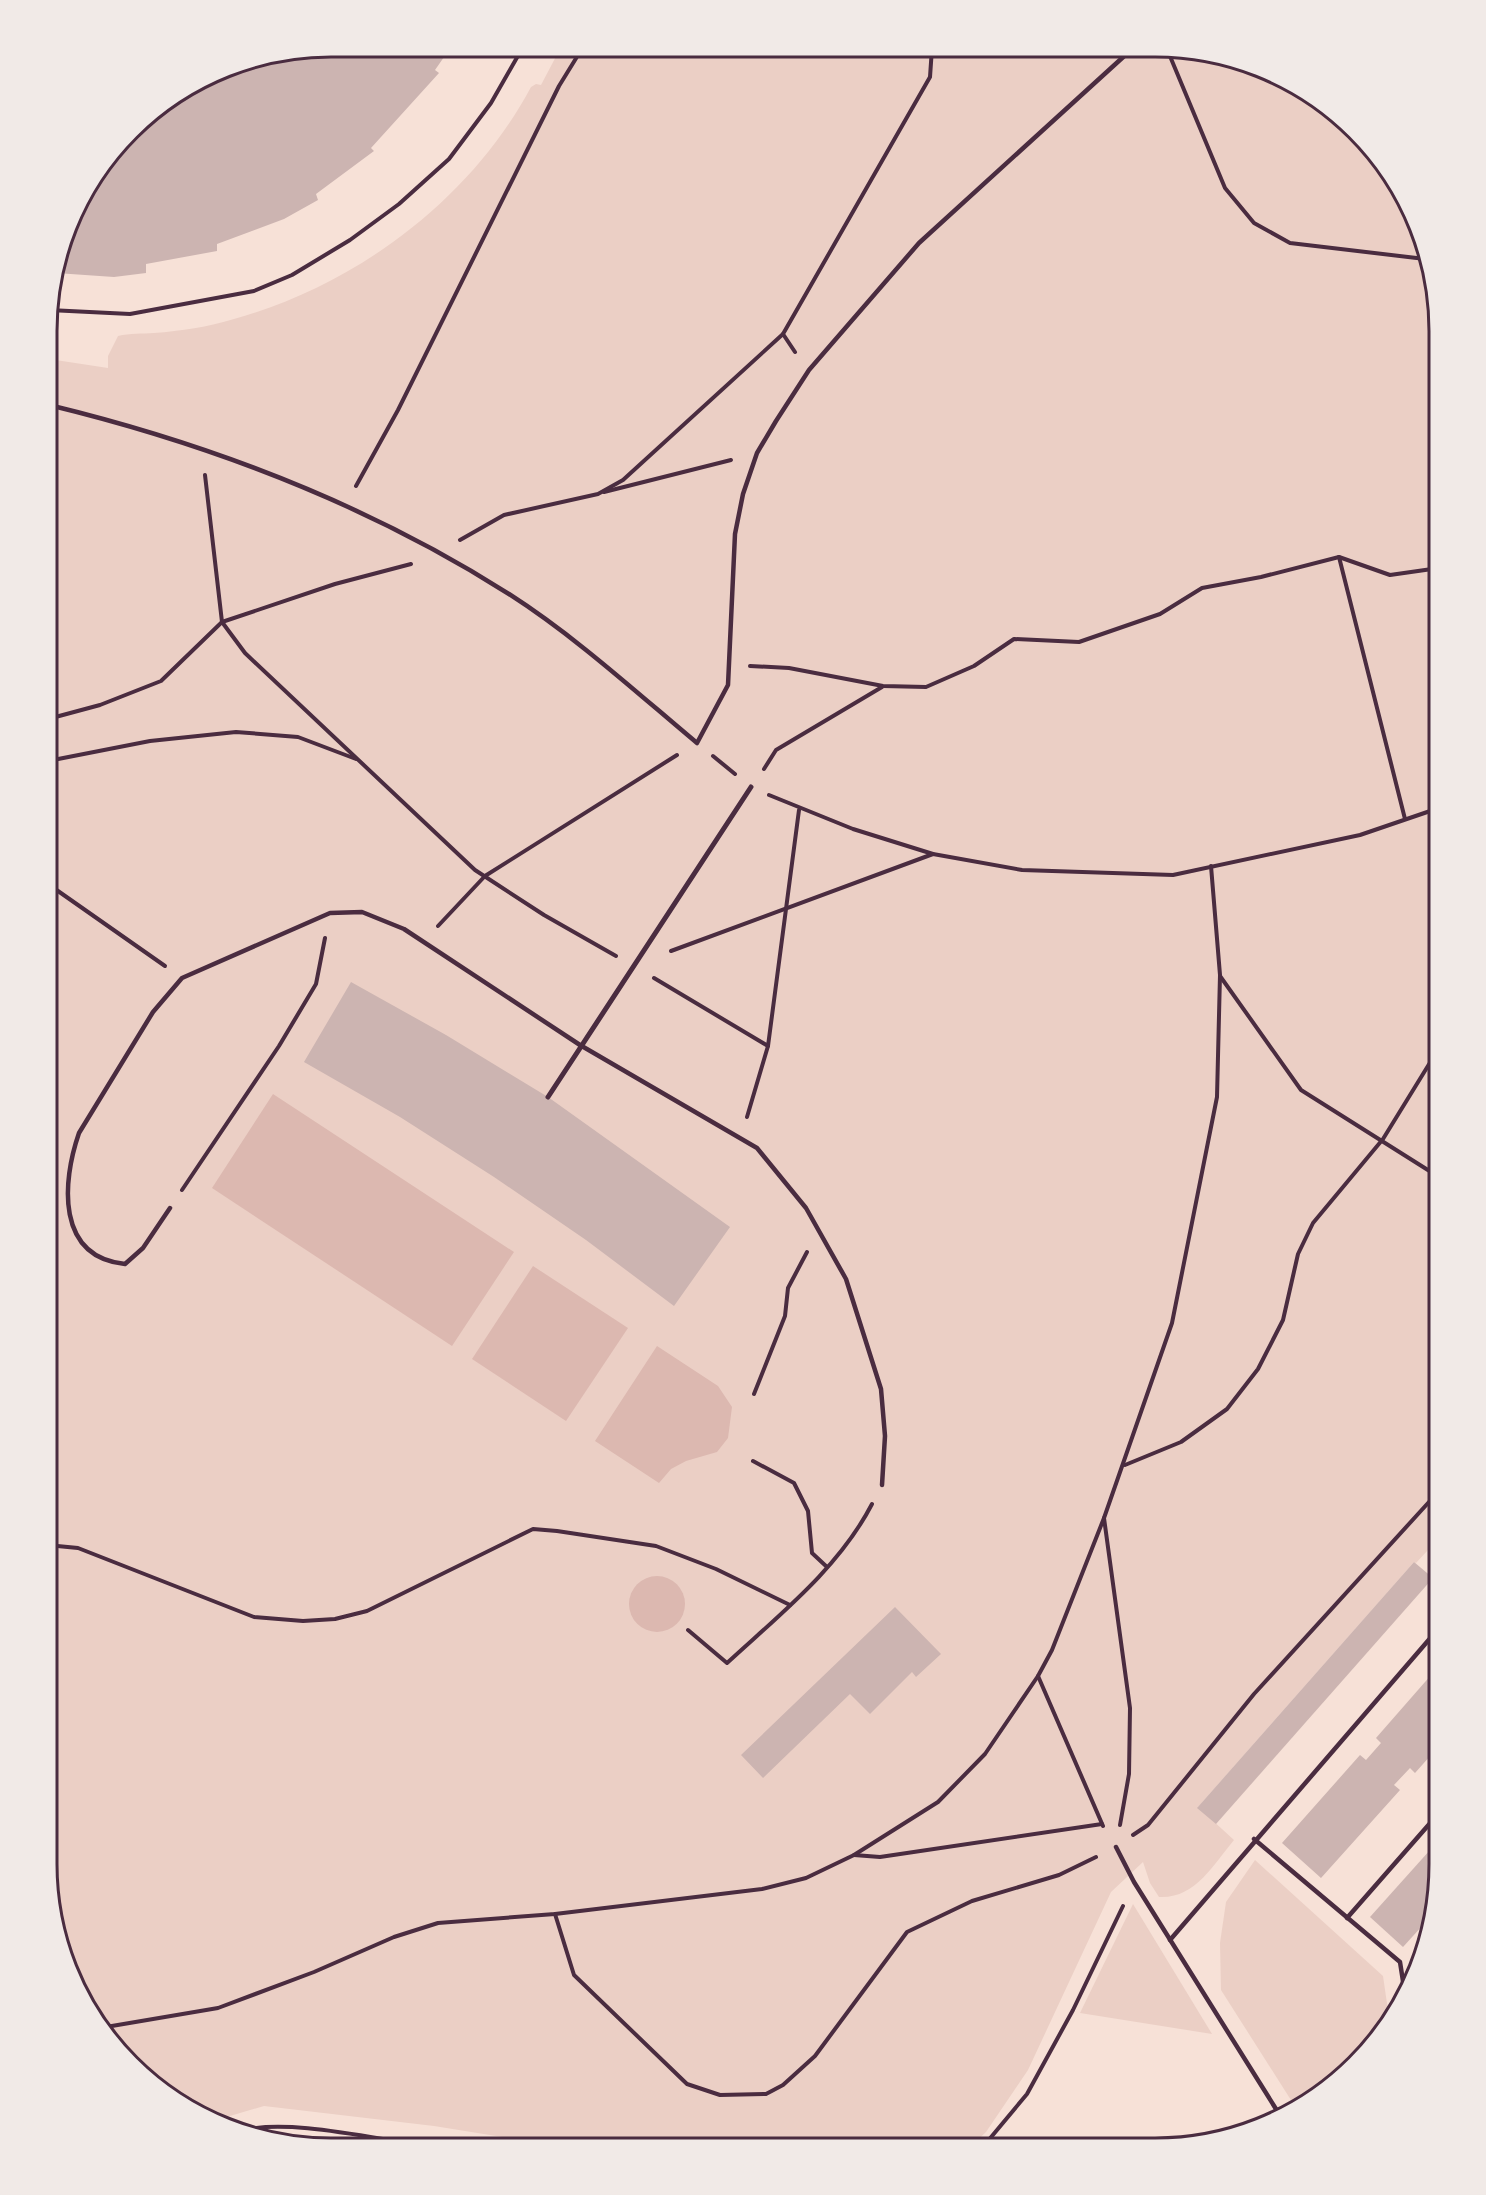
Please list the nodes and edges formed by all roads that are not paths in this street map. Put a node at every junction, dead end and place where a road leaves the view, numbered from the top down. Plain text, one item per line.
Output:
1 (1123, 57) edge
2 (57, 407) edge
3 (751, 787) road end
4 (580, 1045) junction
5 (548, 1097) dead end
6 (170, 1208) road end
7 (882, 1485) road end
8 (1429, 1639) edge
9 (1429, 1824) edge
10 (1254, 1839) junction
11 (1116, 1847) road end
12 (1347, 1918) junction
13 (1170, 1940) junction
14 (1403, 1981) edge
15 (1276, 2110) edge

1 - 2 lane
3 - 4 street
4 - 5 street
4 - 6 lane
4 - 7 lane
8 - 10 lane
9 - 12 lane
10 - 12 lane
10 - 13 lane
11 - 13 lane
12 - 14 lane
13 - 15 lane

